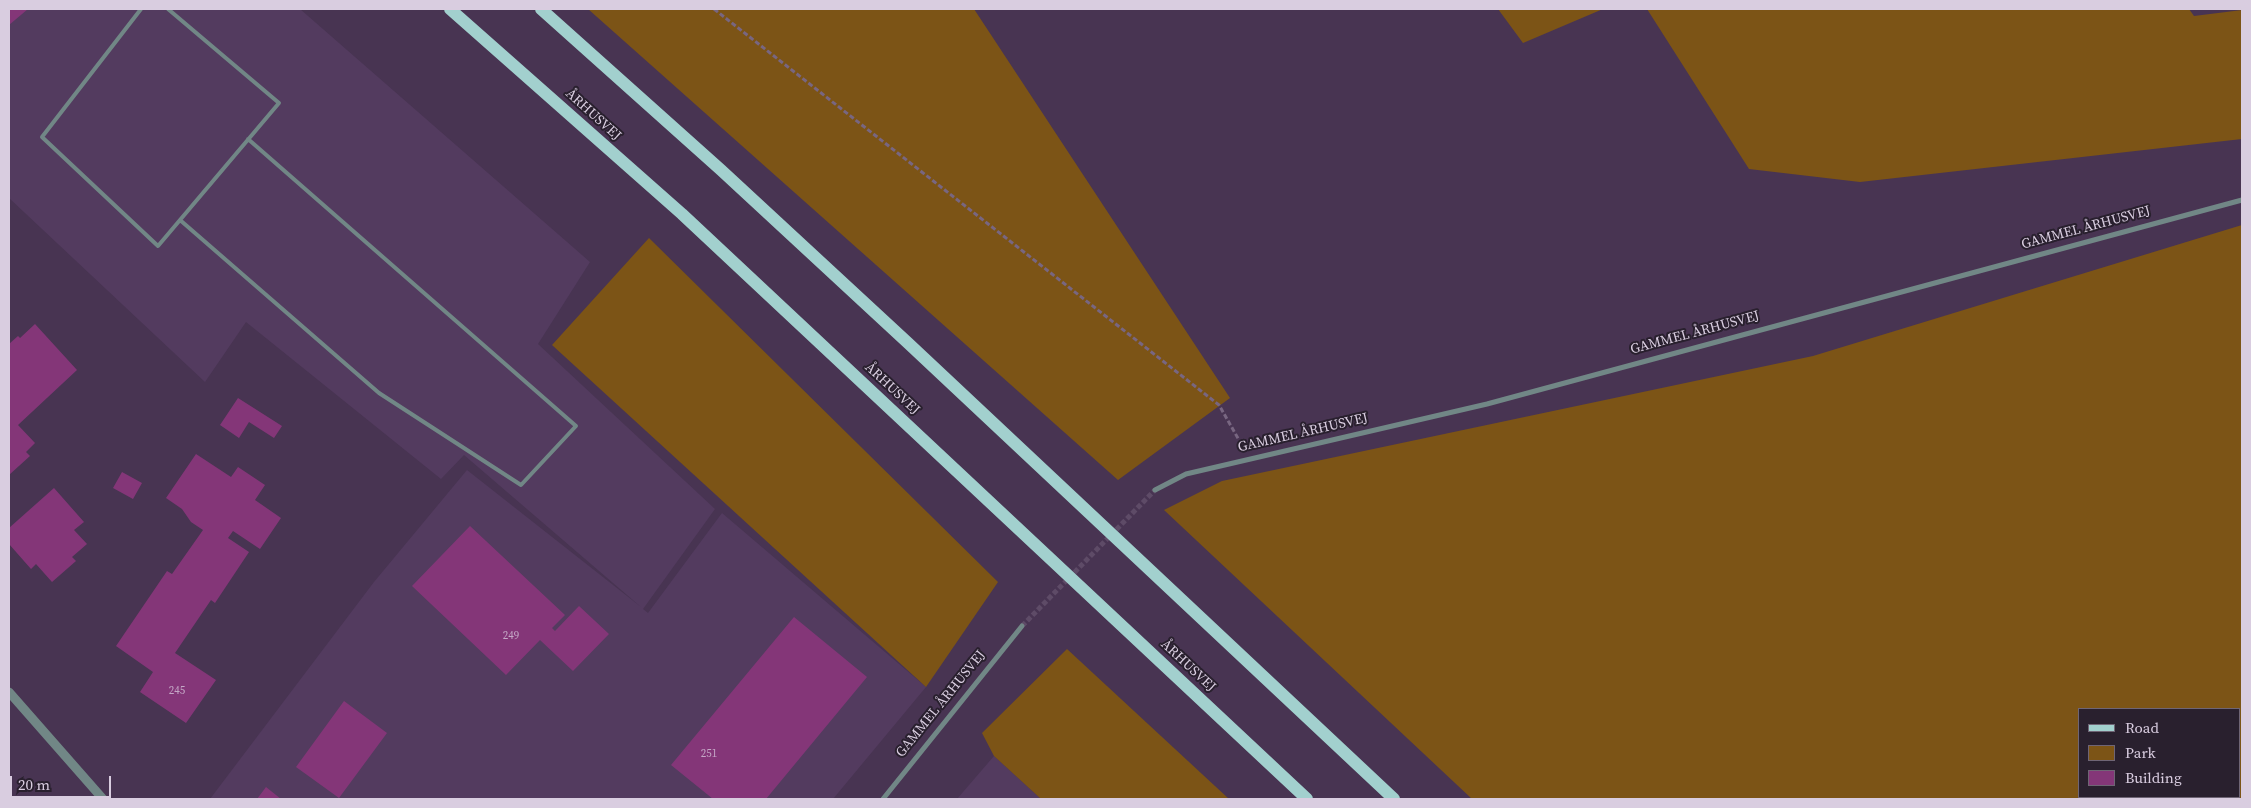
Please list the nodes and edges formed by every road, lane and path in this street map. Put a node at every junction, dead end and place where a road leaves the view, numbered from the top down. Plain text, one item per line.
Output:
1 (141, 9) edge
2 (168, 9) edge
3 (450, 9) edge
4 (541, 9) edge
5 (714, 9) edge
6 (248, 139) junction
7 (2242, 200) edge
8 (180, 220) junction
9 (1249, 459) junction
10 (1155, 490) tunnel mouth
11 (1022, 626) tunnel mouth
12 (9, 692) edge
13 (103, 799) edge
14 (883, 799) edge
15 (1307, 799) edge
16 (1394, 799) edge

1 - 8 lane
2 - 6 lane
3 - 15 main road, ÅRHUSVEJ
4 - 16 main road
5 - 9 path
6 - 8 lane
6 - 8 lane
7 - 9 street, GAMMEL ÅRHUSVEJ
9 - 10 street, GAMMEL ÅRHUSVEJ
11 - 14 street, GAMMEL ÅRHUSVEJ
12 - 13 street

